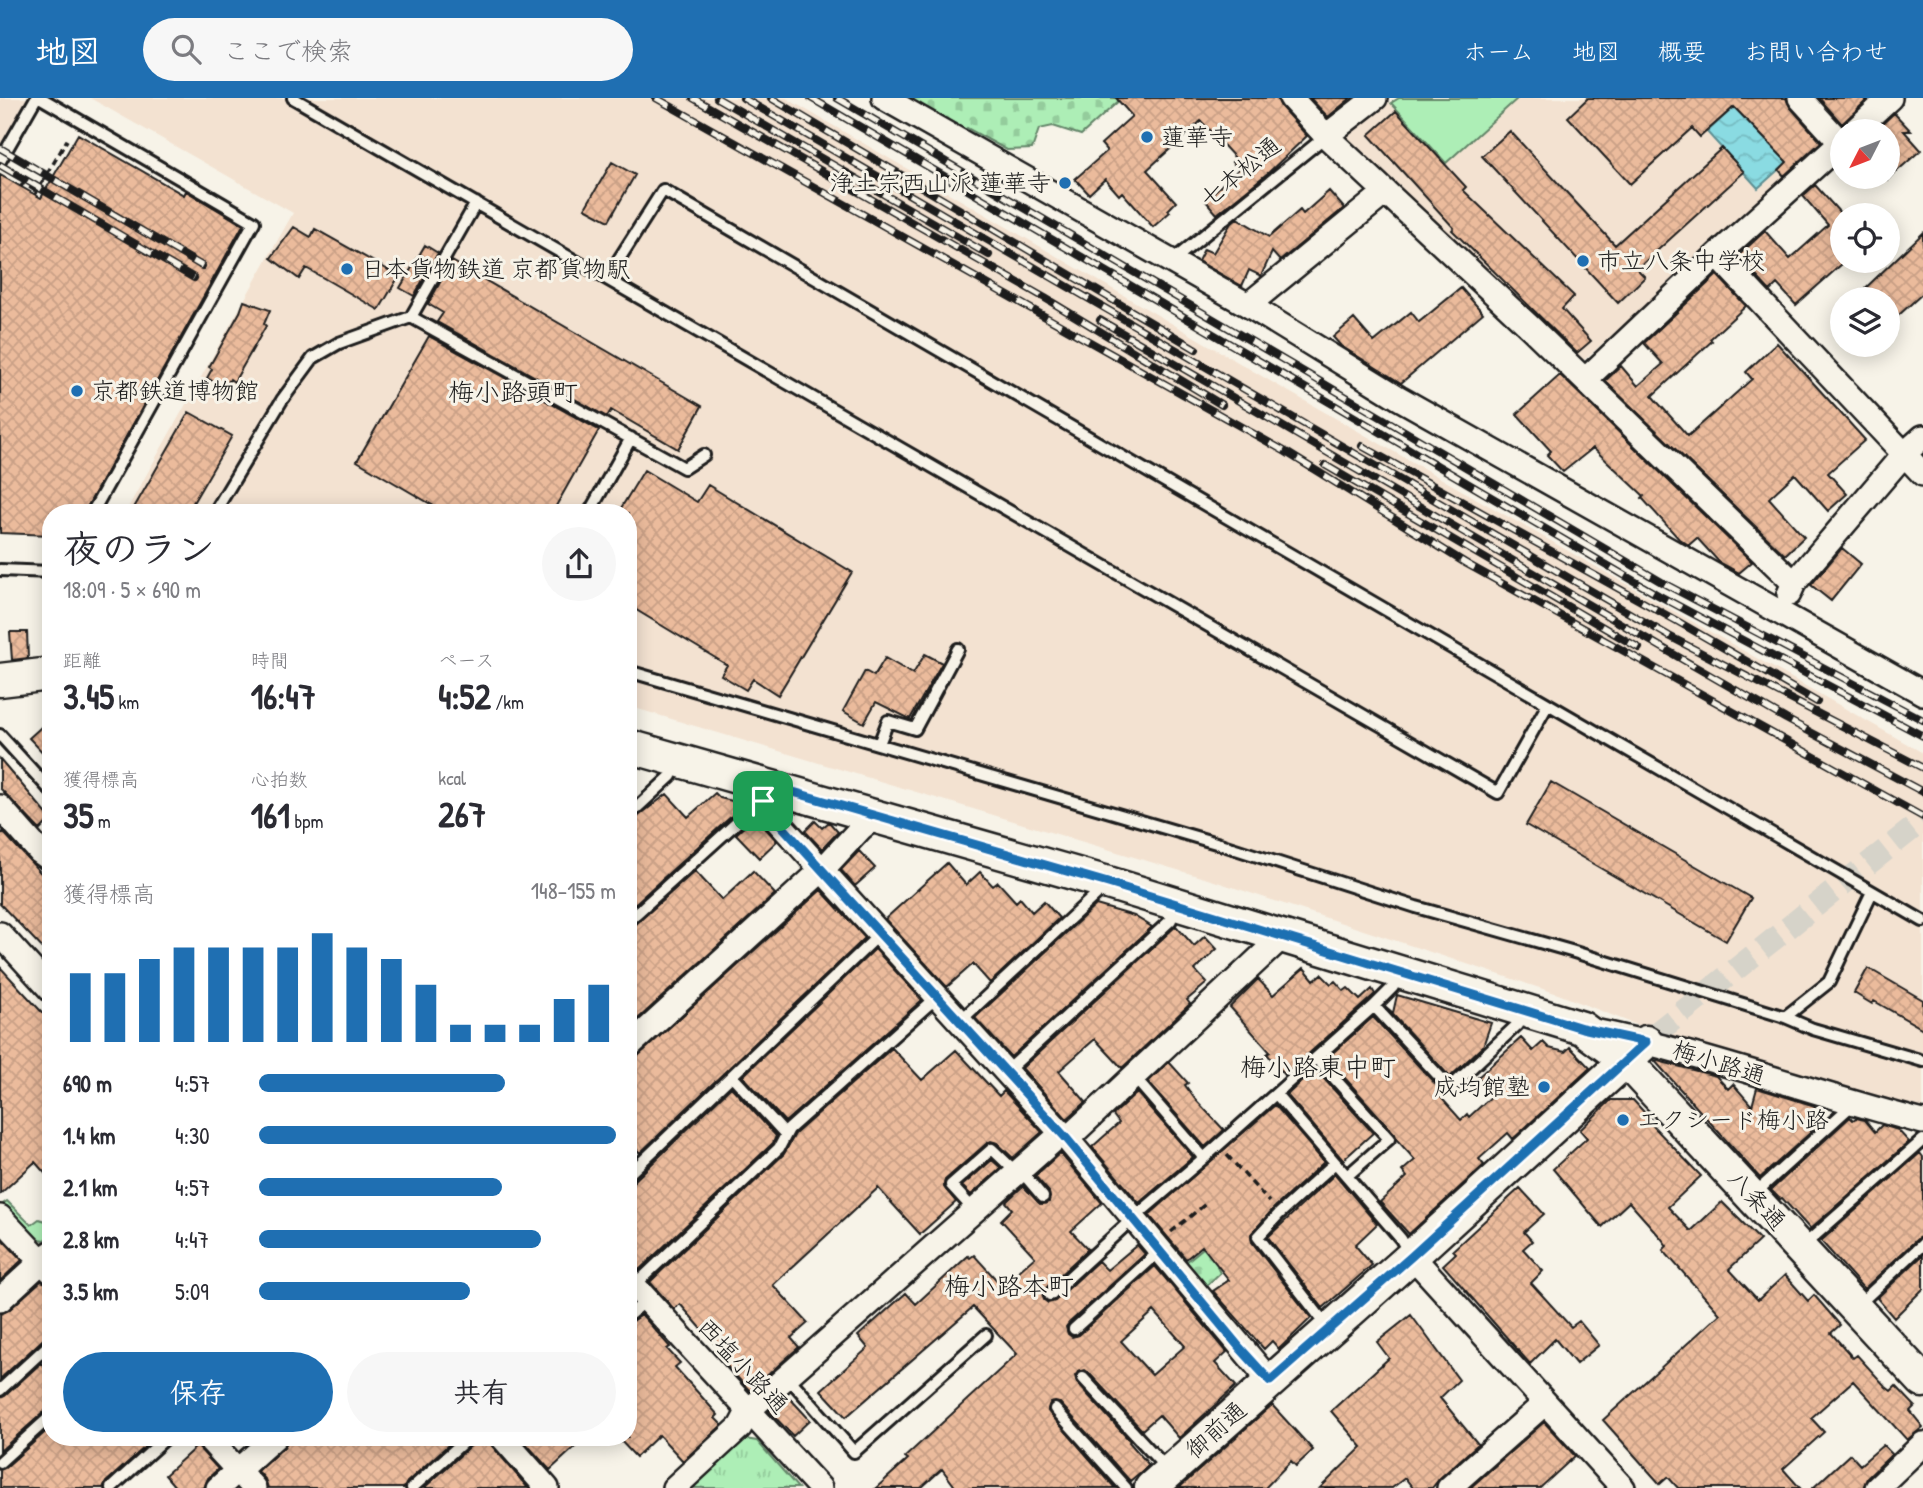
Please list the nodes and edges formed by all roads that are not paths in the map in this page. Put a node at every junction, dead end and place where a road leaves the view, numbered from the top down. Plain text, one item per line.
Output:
1 (39, 98) edge
2 (293, 98) edge
3 (884, 98) edge
4 (1291, 98) edge
5 (1375, 98) edge
6 (1800, 98) edge
7 (1891, 98) edge
8 (1867, 119) edge
9 (1830, 124) edge
10 (1326, 136) junction
11 (1830, 153) edge
12 (0, 162) edge
13 (1386, 192) junction
14 (476, 203) junction
15 (1717, 255) junction
16 (1171, 262) junction
17 (607, 278) junction
18 (1248, 304) junction
19 (411, 317) junction
20 (1585, 380) junction
21 (1923, 437) edge
22 (631, 438) junction
23 (1905, 453) junction
24 (704, 455) dead end
25 (1923, 474) edge
26 (97, 504) edge
27 (219, 504) edge
28 (594, 504) edge
29 (0, 570) edge
30 (42, 572) edge
31 (1794, 583) junction
32 (1780, 614) junction
33 (958, 649) dead end
34 (637, 674) edge
35 (42, 675) edge
36 (0, 680) edge
37 (1923, 693) edge
38 (1548, 704) junction
39 (0, 735) edge
40 (879, 744) junction
41 (637, 749) edge
42 (677, 760) junction
43 (42, 781) edge
44 (765, 794) junction
45 (0, 807) edge
46 (637, 808) edge
47 (876, 816) junction
48 (42, 853) edge
49 (823, 869) junction
50 (1108, 883) junction
51 (1872, 892) junction
52 (1174, 903) junction
53 (637, 914) edge
54 (1923, 921) edge
55 (881, 933) junction
56 (0, 934) edge
57 (1282, 937) junction
58 (1396, 973) junction
59 (42, 980) edge
60 (937, 997) junction
61 (1374, 1006) junction
62 (1524, 1011) junction
63 (1785, 1017) junction
64 (960, 1021) junction
65 (637, 1039) edge
66 (1642, 1045) junction
67 (1317, 1059) junction
68 (1923, 1061) edge
69 (1007, 1071) junction
70 (732, 1076) junction
71 (1133, 1076) junction
72 (1276, 1094) junction
73 (1853, 1104) junction
74 (1923, 1122) edge
75 (785, 1133) junction
76 (1064, 1136) junction
77 (1923, 1140) edge
78 (1205, 1158) junction
79 (1335, 1163) junction
80 (637, 1166) edge
81 (1017, 1171) junction
82 (1347, 1177) junction
83 (1753, 1195) junction
84 (1043, 1197) dead end
85 (973, 1209) junction
86 (0, 1217) edge
87 (1135, 1219) junction
88 (1923, 1244) edge
89 (1158, 1247) junction
90 (1801, 1248) junction
91 (42, 1256) edge
92 (1412, 1256) junction
93 (42, 1267) edge
94 (637, 1288) edge
95 (1050, 1295) dead end
96 (0, 1300) edge
97 (1856, 1307) junction
98 (1329, 1328) junction
99 (1074, 1329) dead end
100 (986, 1335) dead end
101 (42, 1351) edge
102 (787, 1377) junction
103 (1083, 1378) dead end
104 (1270, 1381) junction
105 (1923, 1381) edge
106 (0, 1390) edge
107 (1545, 1403) junction
108 (1055, 1409) dead end
109 (749, 1410) junction
110 (42, 1424) edge
111 (1923, 1444) edge
112 (157, 1446) edge
113 (215, 1446) edge
114 (265, 1446) edge
115 (459, 1446) edge
116 (510, 1446) edge
117 (0, 1462) edge
118 (238, 1470) junction
119 (1160, 1480) edge
120 (111, 1488) edge
121 (218, 1488) edge
122 (254, 1488) edge
123 (412, 1488) edge
124 (547, 1488) edge
125 (674, 1488) edge
126 (820, 1488) edge
127 (1126, 1488) edge
128 (1449, 1488) edge
129 (1623, 1488) edge
130 (1877, 1488) edge

1 - 12 lane
1 - 26 lane
2 - 14 lane
3 - 16 street
4 - 10 street
5 - 10 street, 七本松通
6 - 9 street
7 - 8 street
10 - 13 street
10 - 16 lane, 七本松通
11 - 15 street
13 - 18 street
13 - 20 street
14 - 17 lane
14 - 19 lane
15 - 20 street
15 - 23 street
16 - 18 street
17 - 38 lane
17 - 38 lane
18 - 32 street
19 - 22 lane
19 - 27 lane
20 - 31 street
21 - 23 street
22 - 24 lane
22 - 28 lane
23 - 25 street
23 - 31 street
29 - 30 lane
31 - 32 street
32 - 37 street
33 - 40 lane
34 - 40 lane
35 - 36 street
38 - 51 lane
39 - 43 lane
40 - 63 lane
41 - 42 street
42 - 44 street
42 - 46 lane
44 - 47 street
44 - 49 street
44 - 53 lane
45 - 48 street
47 - 49 street
47 - 50 street
49 - 55 street
49 - 65 street
50 - 52 street
50 - 64 lane
51 - 54 lane
51 - 63 lane
52 - 57 street
52 - 69 lane
55 - 60 street
55 - 70 lane
56 - 59 street
57 - 58 street
57 - 71 street
58 - 61 lane
58 - 62 street
60 - 64 street
60 - 75 lane
61 - 62 lane
61 - 67 lane
62 - 66 street, 八条通
63 - 68 lane
64 - 69 street
66 - 73 street, 梅小路通
66 - 83 street, 八条通
66 - 92 street, 御前通
67 - 72 lane
67 - 82 lane
69 - 76 street
70 - 75 lane
70 - 80 lane
71 - 76 street
71 - 78 lane
72 - 78 lane
72 - 79 lane
73 - 74 street, 梅小路通
73 - 83 lane
75 - 94 lane
76 - 81 street
76 - 87 street
77 - 90 lane
78 - 87 lane
79 - 82 lane
79 - 98 lane
81 - 84 lane
81 - 85 street
81 - 85 lane
82 - 92 lane
83 - 90 street, 八条通
85 - 102 street
86 - 91 street
87 - 89 street
87 - 95 lane
88 - 97 lane
89 - 99 lane
89 - 104 street
90 - 97 street, 八条通
92 - 98 street, 御前通
92 - 107 street
93 - 96 street
94 - 109 street, 西塩小路通
97 - 105 street, 八条通
98 - 104 street, 御前通
100 - 102 lane
101 - 106 lane
102 - 109 street
103 - 119 lane
104 - 119 street, 御前通
107 - 128 street
107 - 129 street
108 - 127 lane
109 - 125 street
109 - 126 street, 西塩小路通
110 - 117 lane
111 - 130 street
112 - 120 lane
113 - 118 street
114 - 118 street
115 - 123 lane
116 - 124 street
118 - 121 street
118 - 122 street

